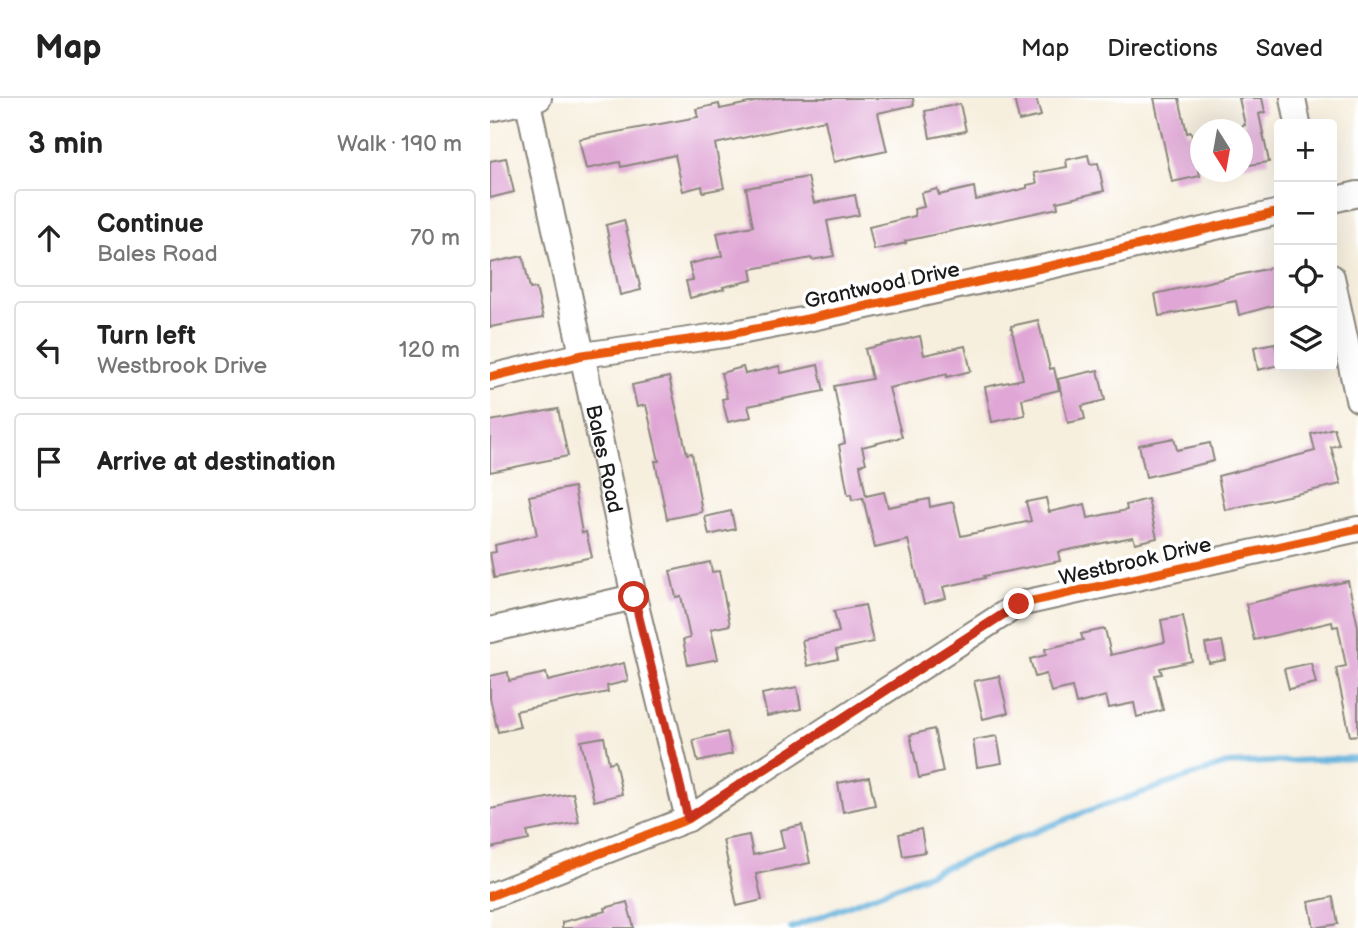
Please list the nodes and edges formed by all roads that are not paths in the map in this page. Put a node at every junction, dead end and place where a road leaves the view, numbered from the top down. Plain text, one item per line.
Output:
1 (1293, 98) edge
2 (531, 99) edge
3 (490, 108) edge
4 (1297, 119) edge
5 (1358, 194) edge
6 (1337, 199) edge
7 (1274, 213) edge
8 (1337, 300) edge
9 (583, 355) junction
10 (490, 377) edge
11 (1358, 399) edge
12 (1358, 529) edge
13 (634, 597) junction
14 (490, 630) edge
15 (688, 818) junction
16 (490, 896) edge

1 - 4 street
2 - 3 street
2 - 9 street, Bales Road
5 - 6 street
7 - 9 street, Grantwood Drive
8 - 11 street
9 - 10 street, Grantwood Drive
9 - 13 street, Bales Road
12 - 15 street, Westbrook Drive
13 - 14 street
13 - 15 street, Bales Road
15 - 16 street, Westbrook Drive

